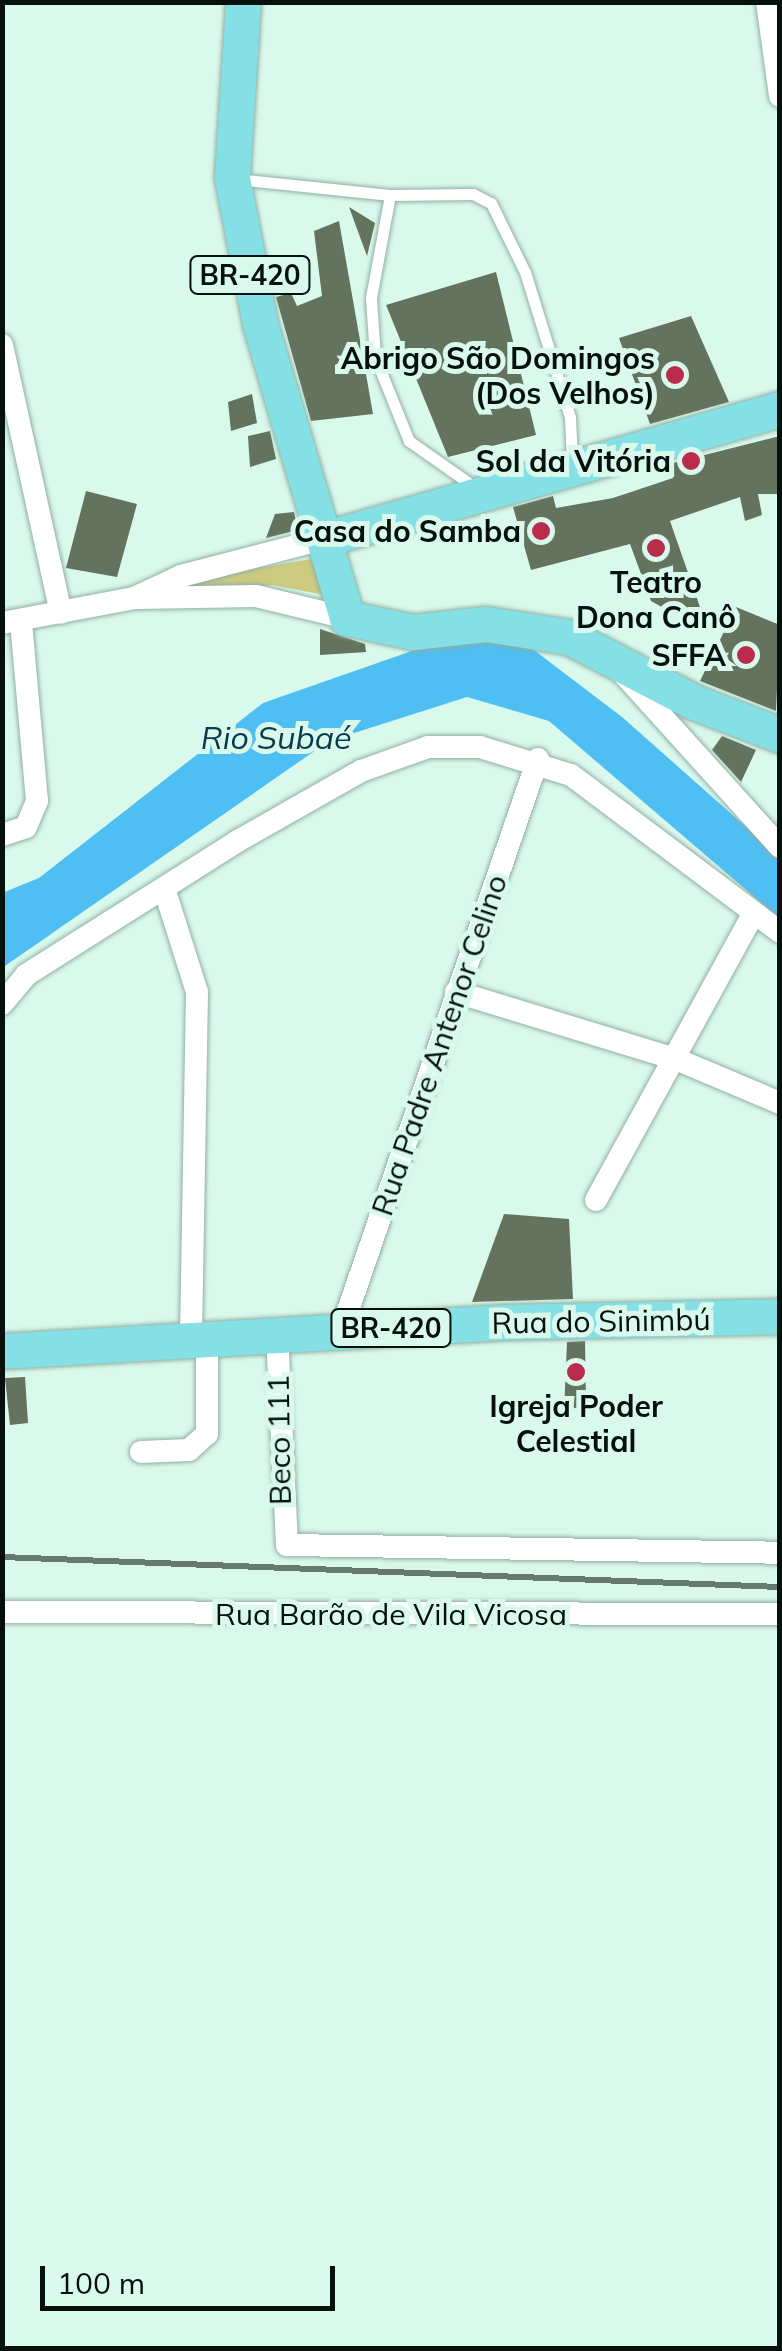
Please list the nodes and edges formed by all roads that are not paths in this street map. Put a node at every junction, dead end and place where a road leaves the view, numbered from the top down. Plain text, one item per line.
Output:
1 (243, 2) edge
2 (767, 2) edge
3 (773, 40) edge
4 (780, 96) edge
5 (232, 178) junction
6 (390, 196) junction
7 (2, 345) edge
8 (780, 408) edge
9 (570, 473) junction
10 (484, 494) junction
11 (327, 538) junction
12 (134, 598) junction
13 (61, 613) junction
14 (347, 618) junction
15 (12, 622) edge
16 (613, 660) junction
17 (780, 735) edge
18 (538, 759) junction
19 (2, 835) edge
20 (780, 846) edge
21 (164, 888) junction
22 (752, 916) junction
23 (780, 932) edge
24 (456, 992) junction
25 (5, 997) edge
26 (678, 1060) junction
27 (780, 1103) edge
28 (596, 1200) dead end
29 (780, 1316) edge
30 (341, 1331) junction
31 (277, 1333) junction
32 (199, 1336) junction
33 (2, 1350) edge
34 (141, 1452) dead end
35 (780, 1553) edge
36 (2, 1612) edge
37 (780, 1614) edge

1 - 5 main road, BR-420
2 - 3 street
3 - 4 street
5 - 6 lane
5 - 11 main road, BR-420
6 - 9 lane
6 - 10 lane
7 - 13 street
8 - 9 main road
9 - 10 main road
10 - 11 main road
11 - 12 street
11 - 14 main road, BR-420
12 - 13 street
12 - 14 street
13 - 15 street
14 - 16 main road
15 - 19 street
16 - 17 main road
16 - 20 street
18 - 21 street
18 - 22 street
18 - 24 street, Rua Padre Antenor Celino
21 - 25 street
21 - 32 street
22 - 23 street
22 - 26 street
24 - 26 street
24 - 30 street, Rua Padre Antenor Celino
26 - 27 street
26 - 28 street
29 - 30 main road, Rua do Sinimbú / BR-420
30 - 31 main road, Rua do Sinimbú / BR-420
31 - 32 main road, Rua do Sinimbú / BR-420
31 - 35 street, Beco 111
32 - 33 main road, Rua do Sinimbú / BR-420
32 - 34 street
36 - 37 street, Rua Barão de Vila Vicosa

